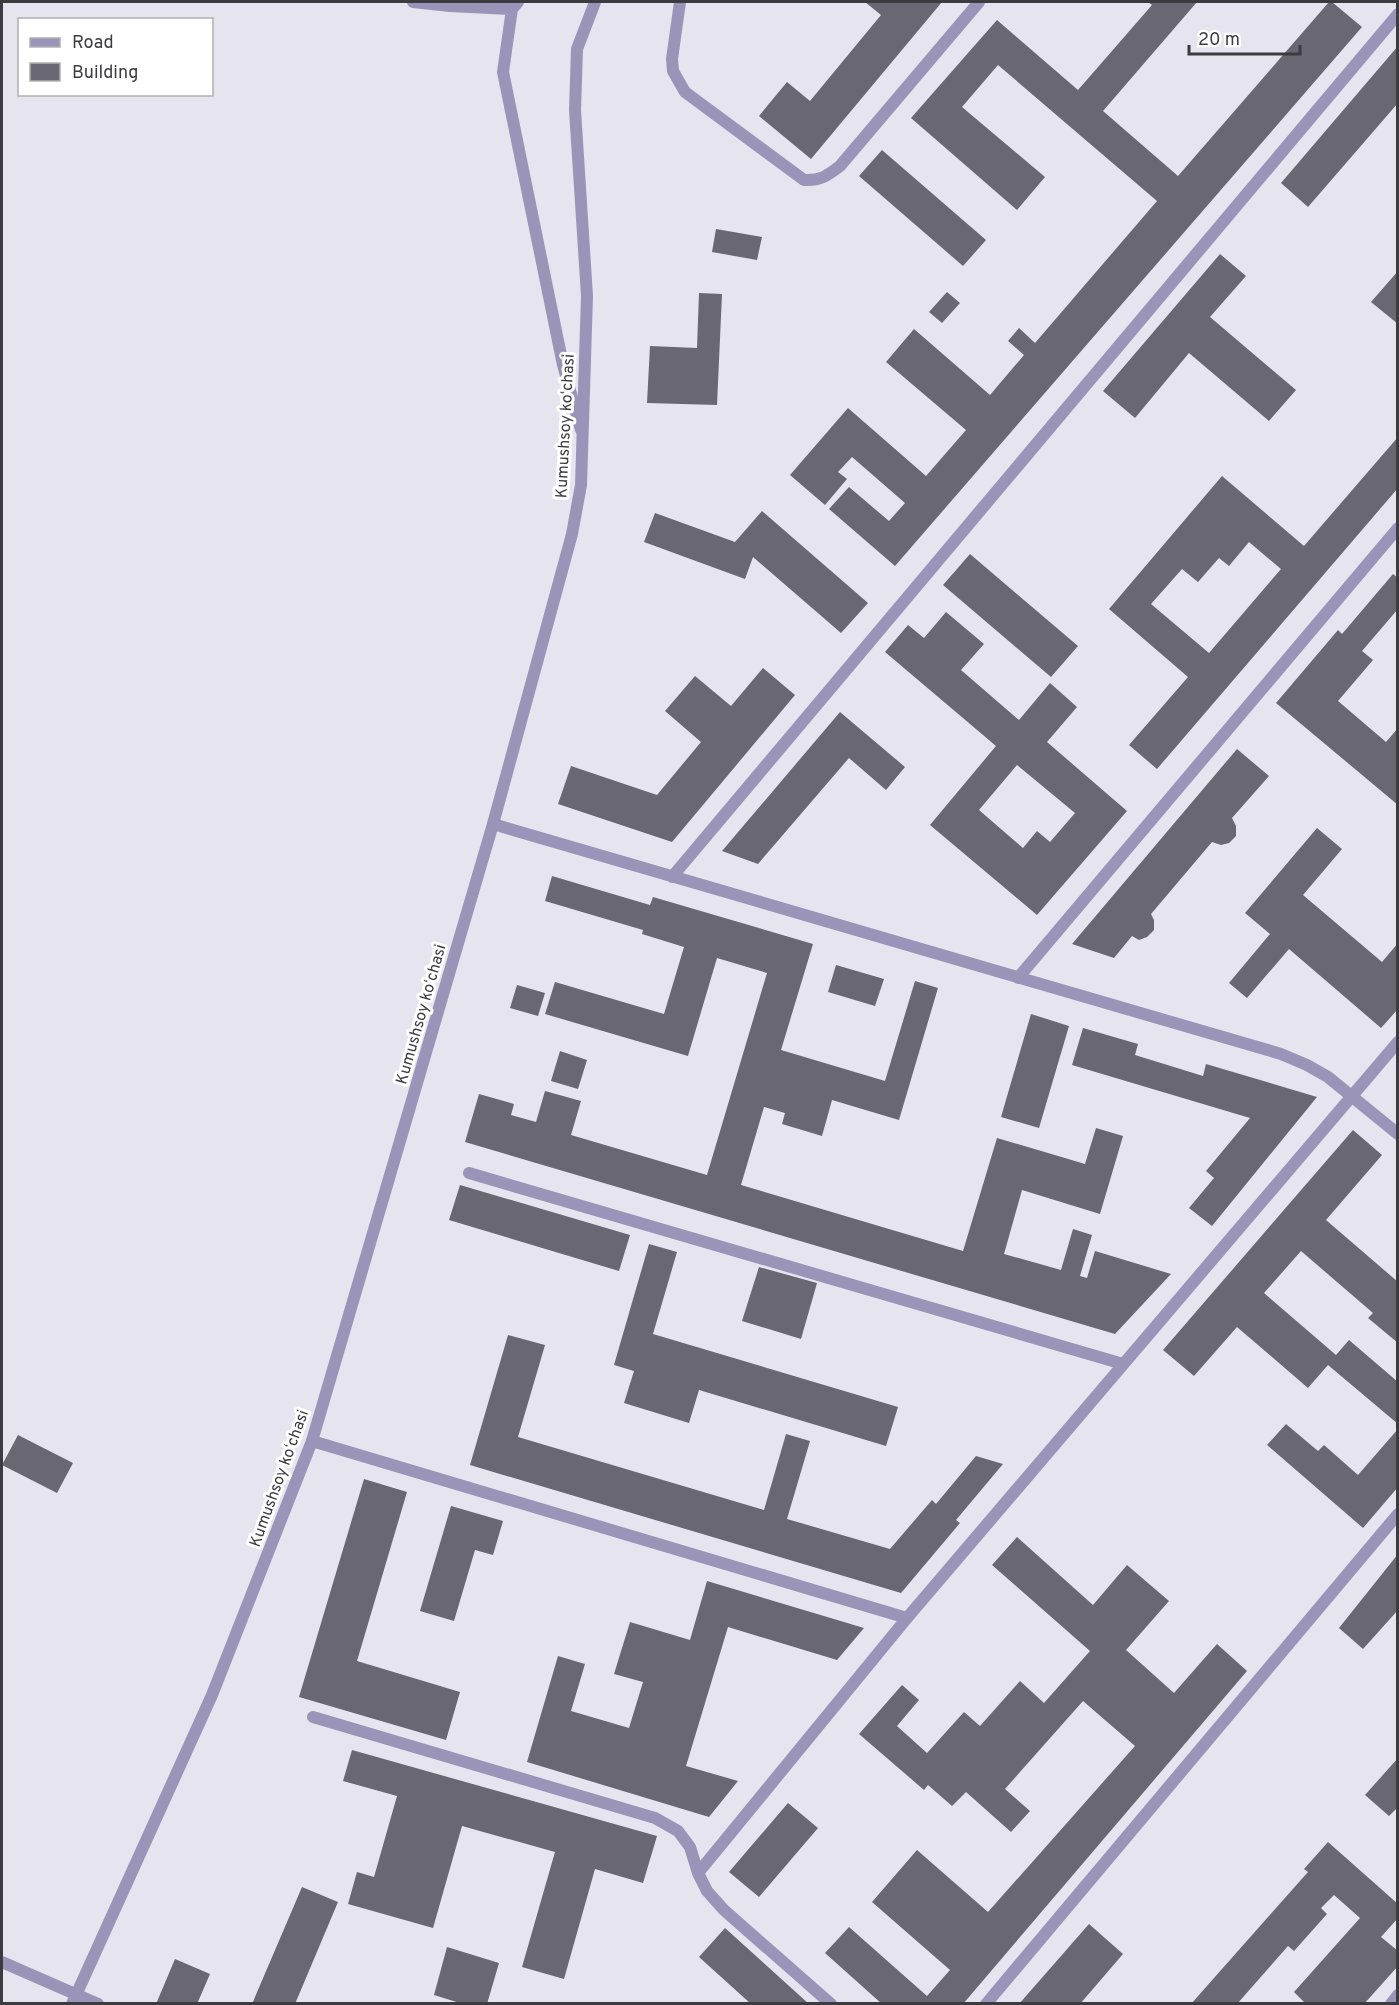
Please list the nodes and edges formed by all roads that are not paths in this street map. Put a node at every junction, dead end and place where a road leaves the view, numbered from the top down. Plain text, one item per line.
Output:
1 (413, 2) edge
2 (595, 2) edge
3 (680, 2) edge
4 (979, 2) edge
5 (515, 5) edge
6 (1398, 14) edge
7 (581, 432) junction
8 (1398, 528) edge
9 (493, 824) junction
10 (672, 877) junction
11 (1018, 978) junction
12 (1398, 1042) edge
13 (1351, 1097) junction
14 (1398, 1134) edge
15 (469, 1173) dead end
16 (1123, 1364) junction
17 (312, 1441) junction
18 (1398, 1514) edge
19 (907, 1618) junction
20 (313, 1717) dead end
21 (698, 1874) junction
22 (2, 1962) edge
23 (1398, 1995) edge
24 (75, 1999) edge
25 (98, 2004) edge
26 (831, 2004) edge
27 (986, 2004) edge
28 (1391, 2004) edge

1 - 5 street
2 - 7 street, Kumushsoy koʻchasi
3 - 4 street
5 - 7 street
6 - 10 street
7 - 9 street, Kumushsoy koʻchasi
8 - 11 street
9 - 10 street
9 - 17 street, Kumushsoy koʻchasi
10 - 11 street
11 - 13 street
12 - 13 street
13 - 14 street
13 - 16 street
15 - 16 street
16 - 19 street
17 - 19 street
17 - 24 street, Kumushsoy koʻchasi
18 - 27 street
19 - 21 street
20 - 21 street
21 - 26 street
22 - 24 street
23 - 28 street
24 - 25 street

